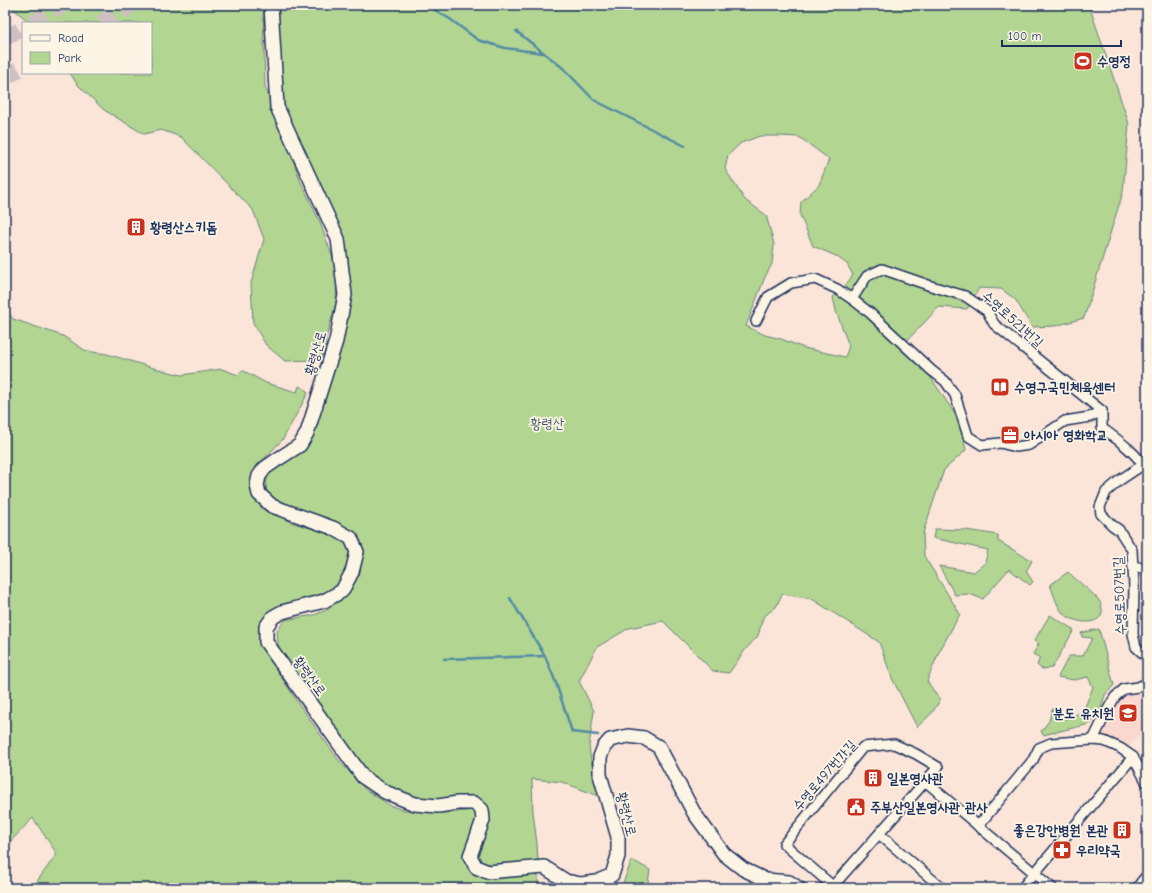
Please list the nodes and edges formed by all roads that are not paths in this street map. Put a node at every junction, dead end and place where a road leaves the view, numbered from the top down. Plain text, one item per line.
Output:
1 (271, 5) edge
2 (852, 299) junction
3 (756, 321) dead end
4 (1102, 411) junction
5 (1146, 466) edge
6 (1133, 566) junction
7 (1147, 569) edge
8 (1147, 657) edge
9 (1147, 682) edge
10 (1093, 740) junction
11 (1133, 757) junction
12 (925, 781) junction
13 (1147, 783) edge
14 (978, 826) junction
15 (879, 834) junction
16 (1034, 873) junction
17 (1147, 878) edge
18 (834, 887) edge
19 (798, 888) edge
20 (942, 888) edge
21 (1022, 888) edge
22 (1052, 888) edge
23 (1139, 888) edge

1 - 19 street, 황령산로
2 - 3 street
2 - 4 street, 수영로521번길
2 - 4 street
4 - 5 street
5 - 6 street, 수영로507번길
6 - 7 street
6 - 8 street, 수영로507번길
9 - 10 street
10 - 11 street
10 - 14 street
11 - 13 street
11 - 16 street
12 - 14 street
12 - 15 street
12 - 18 street, 수영로497번가길
14 - 16 street
15 - 18 street
15 - 20 street
16 - 21 street
16 - 22 street
17 - 23 street

